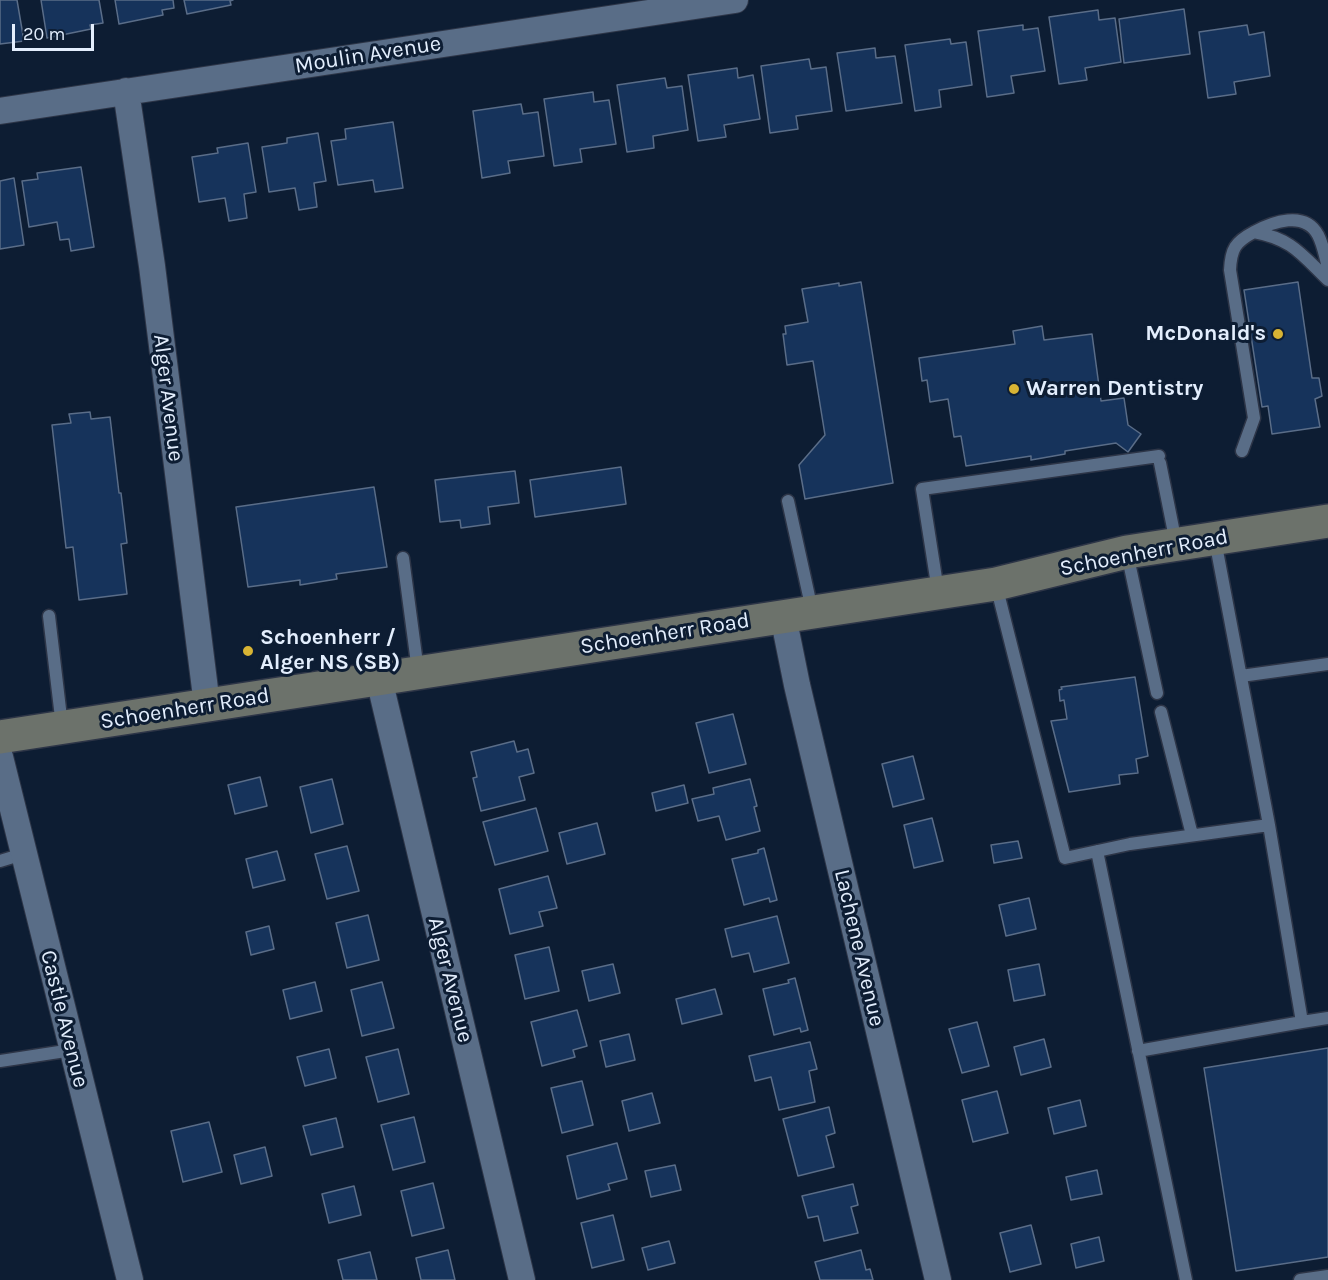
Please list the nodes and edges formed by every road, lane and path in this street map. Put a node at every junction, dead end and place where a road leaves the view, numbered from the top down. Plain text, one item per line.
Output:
1 (735, 0) edge
2 (126, 92) junction
3 (0, 111) edge
4 (1254, 232) junction
5 (1328, 267) edge
6 (1328, 280) edge
7 (1242, 452) dead end
8 (788, 501) dead end
9 (1328, 521) edge
10 (1215, 539) junction
11 (1176, 544) junction
12 (1127, 552) junction
13 (403, 558) dead end
14 (996, 584) junction
15 (938, 591) junction
16 (797, 613) junction
17 (49, 616) dead end
18 (1328, 664) edge
19 (418, 672) junction
20 (1240, 676) junction
21 (379, 679) junction
22 (1157, 693) dead end
23 (207, 705) junction
24 (1161, 712) dead end
25 (62, 727) junction
26 (0, 737) edge
27 (0, 757) edge
28 (1269, 825) junction
29 (1192, 836) junction
30 (1097, 851) junction
31 (11, 858) edge
32 (1328, 1018) edge
33 (1302, 1022) junction
34 (72, 1050) junction
35 (1138, 1051) junction
36 (0, 1061) edge
37 (1328, 1276) edge
38 (130, 1280) edge
39 (522, 1280) edge
40 (938, 1280) edge
41 (1186, 1280) edge
42 (1300, 1280) edge

1 - 2 street, Moulin Avenue
2 - 3 street, Moulin Avenue
2 - 23 street, Alger Avenue
4 - 5 lane
4 - 6 lane
4 - 7 lane
8 - 16 lane
9 - 10 main road, Schoenherr Road
10 - 11 main road, Schoenherr Road
10 - 20 lane
11 - 12 main road, Schoenherr Road
11 - 15 lane
12 - 14 main road, Schoenherr Road
12 - 22 lane
13 - 19 lane
14 - 15 main road, Schoenherr Road
14 - 30 lane
15 - 16 main road, Schoenherr Road
16 - 19 main road, Schoenherr Road
16 - 40 street, Lachene Avenue
17 - 25 lane
18 - 20 lane
19 - 21 main road, Schoenherr Road
20 - 28 lane
21 - 23 main road, Schoenherr Road
21 - 39 street, Alger Avenue
23 - 25 main road, Schoenherr Road
24 - 29 lane
25 - 26 main road, Schoenherr Road
27 - 31 street, Castle Avenue
28 - 29 lane
28 - 33 lane
29 - 30 lane
30 - 35 lane
31 - 34 street, Castle Avenue
32 - 33 lane
33 - 35 lane
34 - 36 lane
34 - 38 street, Castle Avenue
35 - 41 lane
37 - 42 lane

